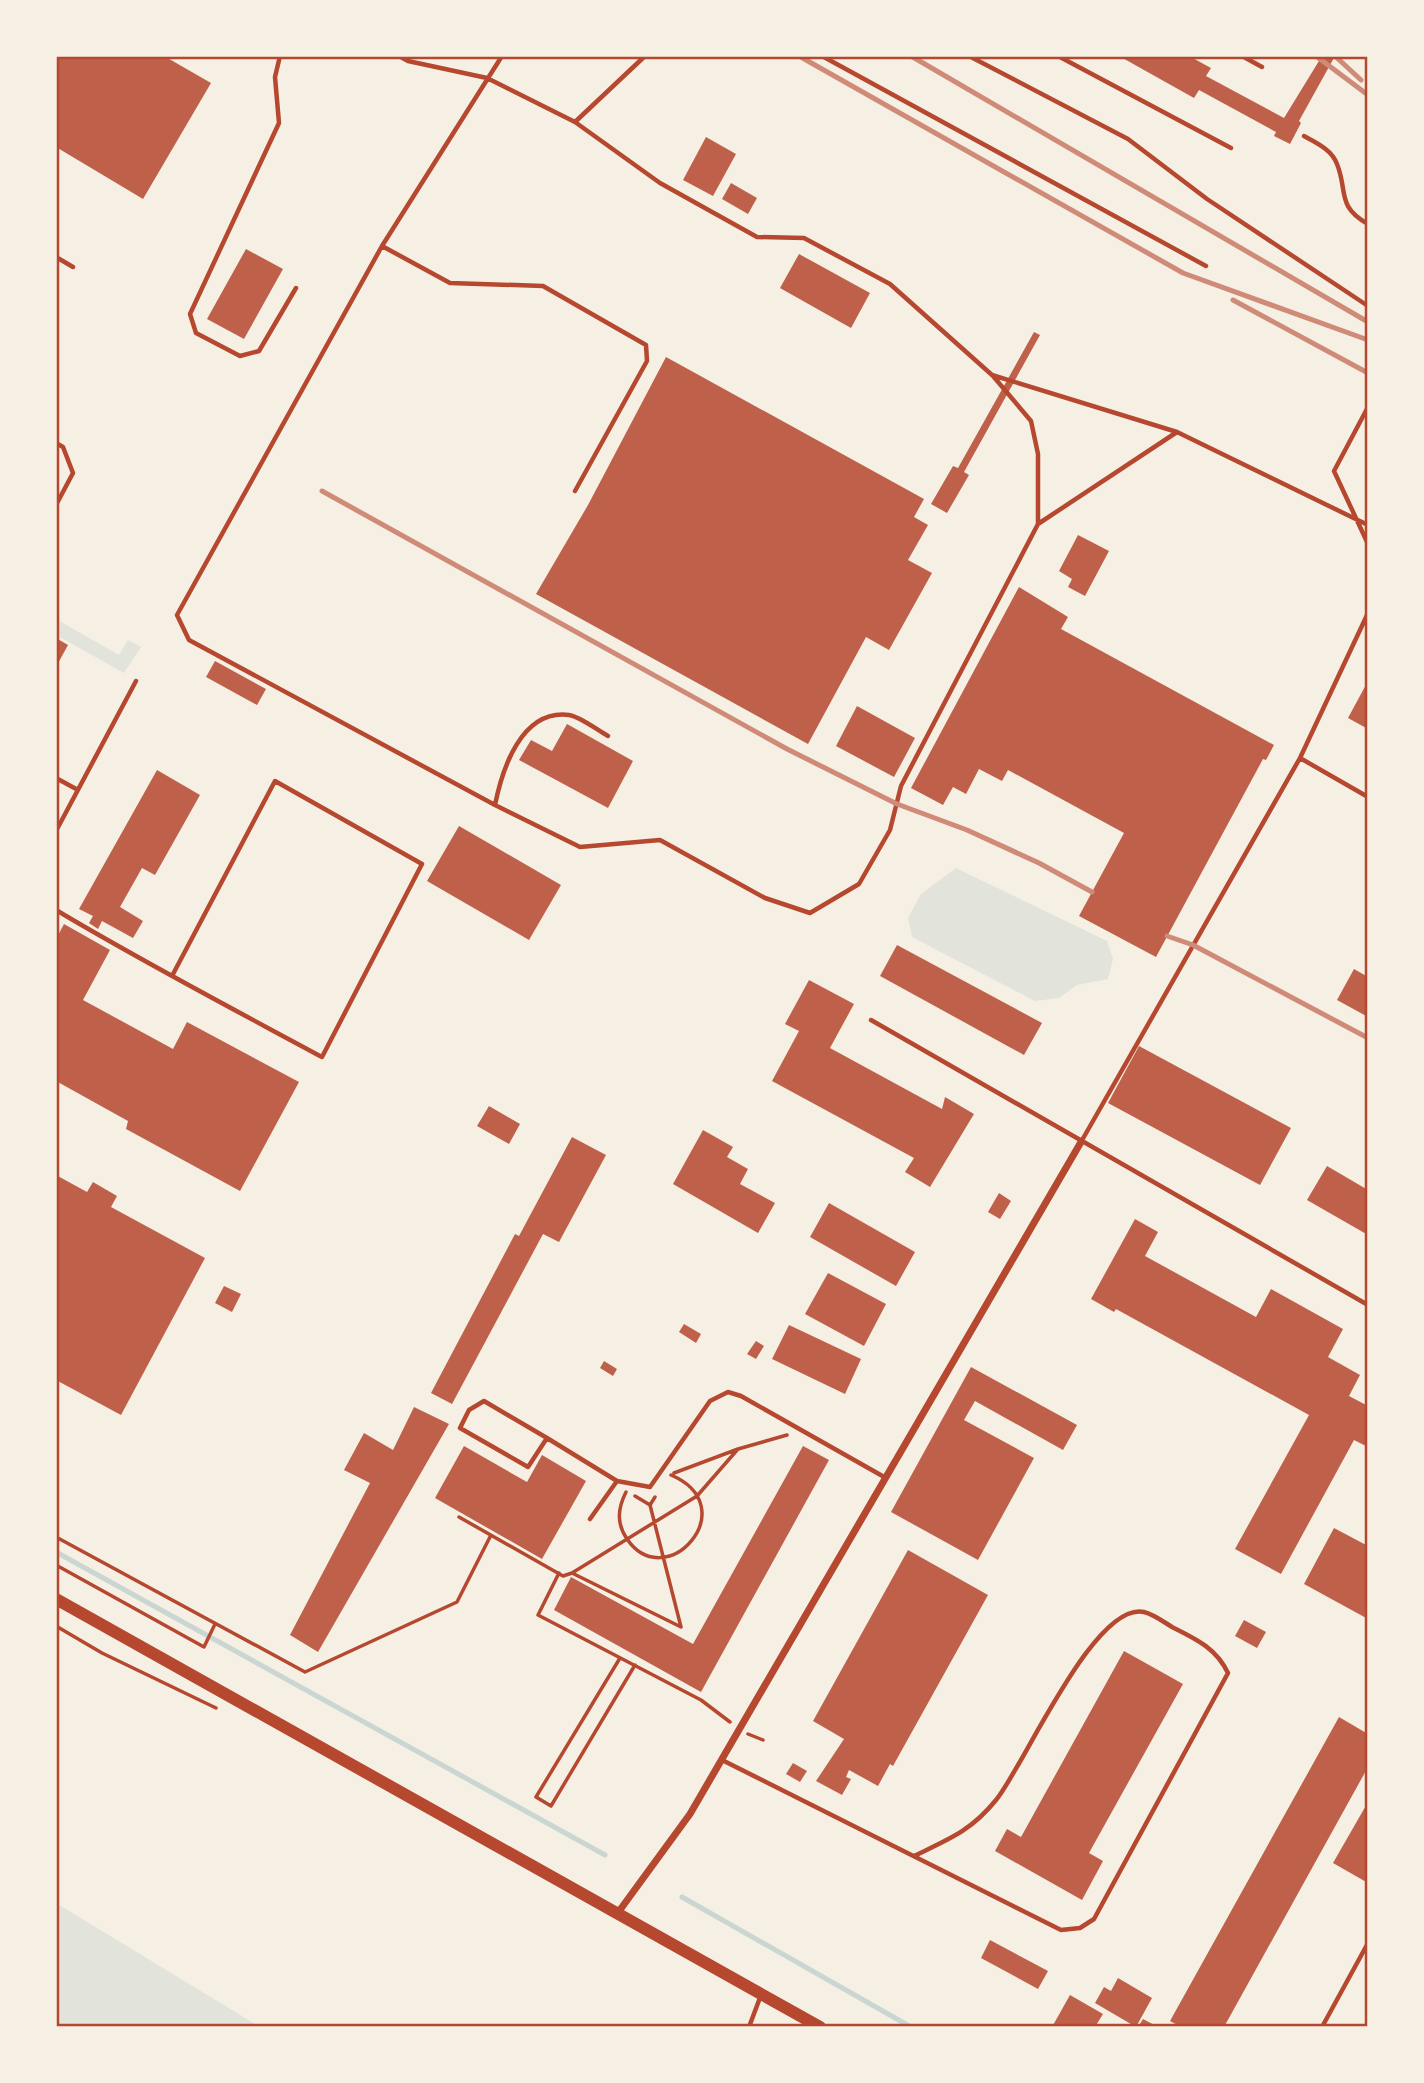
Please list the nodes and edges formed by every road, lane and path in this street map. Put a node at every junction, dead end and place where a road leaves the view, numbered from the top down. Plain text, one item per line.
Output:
1 (280, 56) edge
2 (399, 56) edge
3 (502, 56) edge
4 (645, 56) edge
5 (822, 56) edge
6 (969, 56) edge
7 (1058, 56) edge
8 (1242, 56) edge
9 (1262, 67) dead end
10 (487, 78) junction
11 (575, 122) junction
12 (1304, 136) dead end
13 (1231, 148) dead end
14 (1368, 224) edge
15 (382, 246) junction
16 (56, 257) edge
17 (1206, 266) dead end
18 (73, 267) dead end
19 (296, 288) dead end
20 (1368, 306) edge
21 (992, 375) junction
22 (1368, 407) edge
23 (1177, 432) junction
24 (56, 443) edge
25 (575, 491) dead end
26 (56, 505) edge
27 (1357, 520) junction
28 (1038, 524) junction
29 (1368, 525) edge
30 (1368, 544) edge
31 (1368, 613) edge
32 (136, 681) dead end
33 (608, 736) dead end
34 (1300, 758) junction
35 (56, 778) edge
36 (78, 790) junction
37 (1368, 797) edge
38 (495, 805) junction
39 (56, 831) edge
40 (56, 910) edge
41 (172, 976) junction
42 (871, 1020) dead end
43 (1081, 1142) junction
44 (1368, 1305) edge
45 (802, 1430) junction
46 (547, 1438) junction
47 (738, 1449) junction
48 (669, 1474) junction
49 (886, 1478) junction
50 (617, 1481) junction
51 (664, 1483) dead end
52 (657, 1494) dead end
53 (697, 1496) junction
54 (650, 1505) junction
55 (459, 1517) dead end
56 (590, 1519) dead end
57 (655, 1522) junction
58 (491, 1535) junction
59 (56, 1536) edge
60 (663, 1556) junction
61 (56, 1565) edge
62 (559, 1573) junction
63 (572, 1573) junction
64 (56, 1599) edge
65 (215, 1624) junction
66 (620, 1658) junction
67 (635, 1665) junction
68 (740, 1730) junction
69 (763, 1741) dead end
70 (722, 1760) junction
71 (914, 1856) junction
72 (617, 1915) junction
73 (1368, 1943) edge
74 (761, 1994) junction
75 (749, 2027) edge
76 (820, 2027) edge
77 (1322, 2027) edge

1 - 19 lane
2 - 10 lane
3 - 10 lane
4 - 11 lane
5 - 17 lane
6 - 20 lane
7 - 13 lane
8 - 9 lane
10 - 11 lane
10 - 15 lane
11 - 21 lane
12 - 14 lane
15 - 25 lane
15 - 38 lane
16 - 18 lane
21 - 23 lane
21 - 28 lane
22 - 27 lane
23 - 27 lane
23 - 28 lane
24 - 26 lane
27 - 29 lane
27 - 30 lane
28 - 38 lane
31 - 34 lane
32 - 36 lane
33 - 38 lane
34 - 37 lane
34 - 43 lane
35 - 36 lane
36 - 39 lane
40 - 41 lane
41 - 41 lane
42 - 43 lane
43 - 44 lane
43 - 49 street
45 - 47 path
45 - 49 lane
45 - 50 lane
46 - 46 lane
46 - 50 lane
47 - 48 path
47 - 53 path
48 - 51 path
48 - 53 path
49 - 68 street
50 - 56 lane
52 - 54 path
53 - 57 path
53 - 60 path
54 - 57 path
54 - 60 path
55 - 58 path
57 - 60 path
57 - 63 path
58 - 62 path
58 - 65 path
59 - 65 path
60 - 63 path
61 - 65 path
62 - 63 path
62 - 66 path
64 - 72 main road
66 - 67 path
66 - 67 path
67 - 68 path
68 - 69 path
68 - 70 street
70 - 71 lane
70 - 72 street
71 - 71 lane
72 - 74 main road
73 - 77 lane
74 - 75 lane
74 - 76 main road

